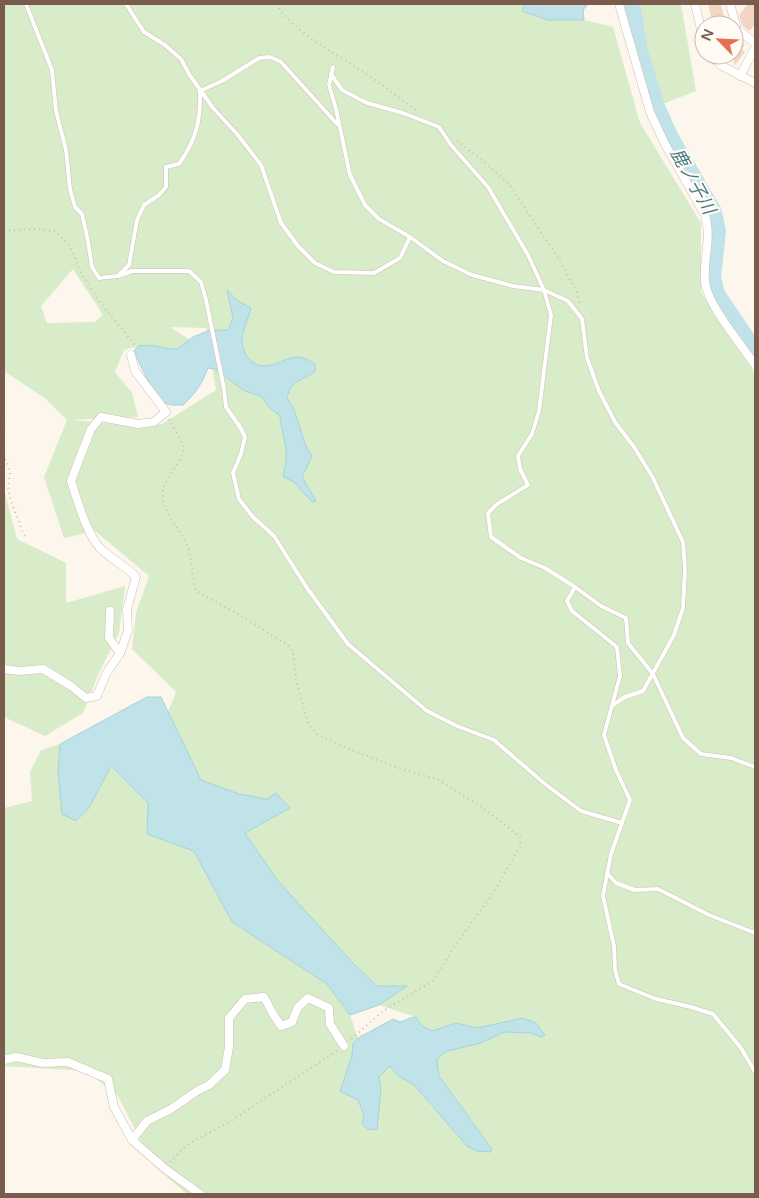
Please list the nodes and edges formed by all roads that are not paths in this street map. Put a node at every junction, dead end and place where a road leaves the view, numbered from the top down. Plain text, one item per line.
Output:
1 (26, 4) edge
2 (126, 4) edge
3 (618, 4) edge
4 (730, 4) edge
5 (755, 43) edge
6 (755, 48) edge
7 (721, 65) edge
8 (333, 67) dead end
9 (331, 74) junction
10 (740, 76) junction
11 (755, 84) edge
12 (200, 91) junction
13 (339, 126) junction
14 (410, 237) junction
15 (118, 276) junction
16 (544, 290) junction
17 (131, 355) road end
18 (755, 365) edge
19 (575, 587) junction
20 (110, 611) dead end
21 (120, 653) junction
22 (4, 670) edge
23 (653, 674) junction
24 (612, 706) junction
25 (755, 767) edge
26 (622, 823) junction
27 (607, 873) junction
28 (755, 933) edge
29 (344, 1046) road end
30 (4, 1060) edge
31 (755, 1072) edge
32 (132, 1140) junction
33 (200, 1194) edge

1 - 15 lane
2 - 12 lane
3 - 18 street
4 - 5 street
6 - 10 street
7 - 10 street
8 - 9 lane
9 - 13 lane
9 - 16 lane
10 - 11 street
12 - 13 lane
12 - 14 lane
12 - 15 lane
13 - 14 lane
14 - 16 lane
15 - 26 lane
16 - 19 lane
16 - 23 lane
17 - 21 street
19 - 23 lane
19 - 24 lane
20 - 21 street
21 - 22 street
23 - 24 lane
23 - 25 lane
24 - 26 lane
26 - 27 lane
27 - 28 lane
27 - 31 lane
29 - 32 street
30 - 32 street
32 - 33 street

